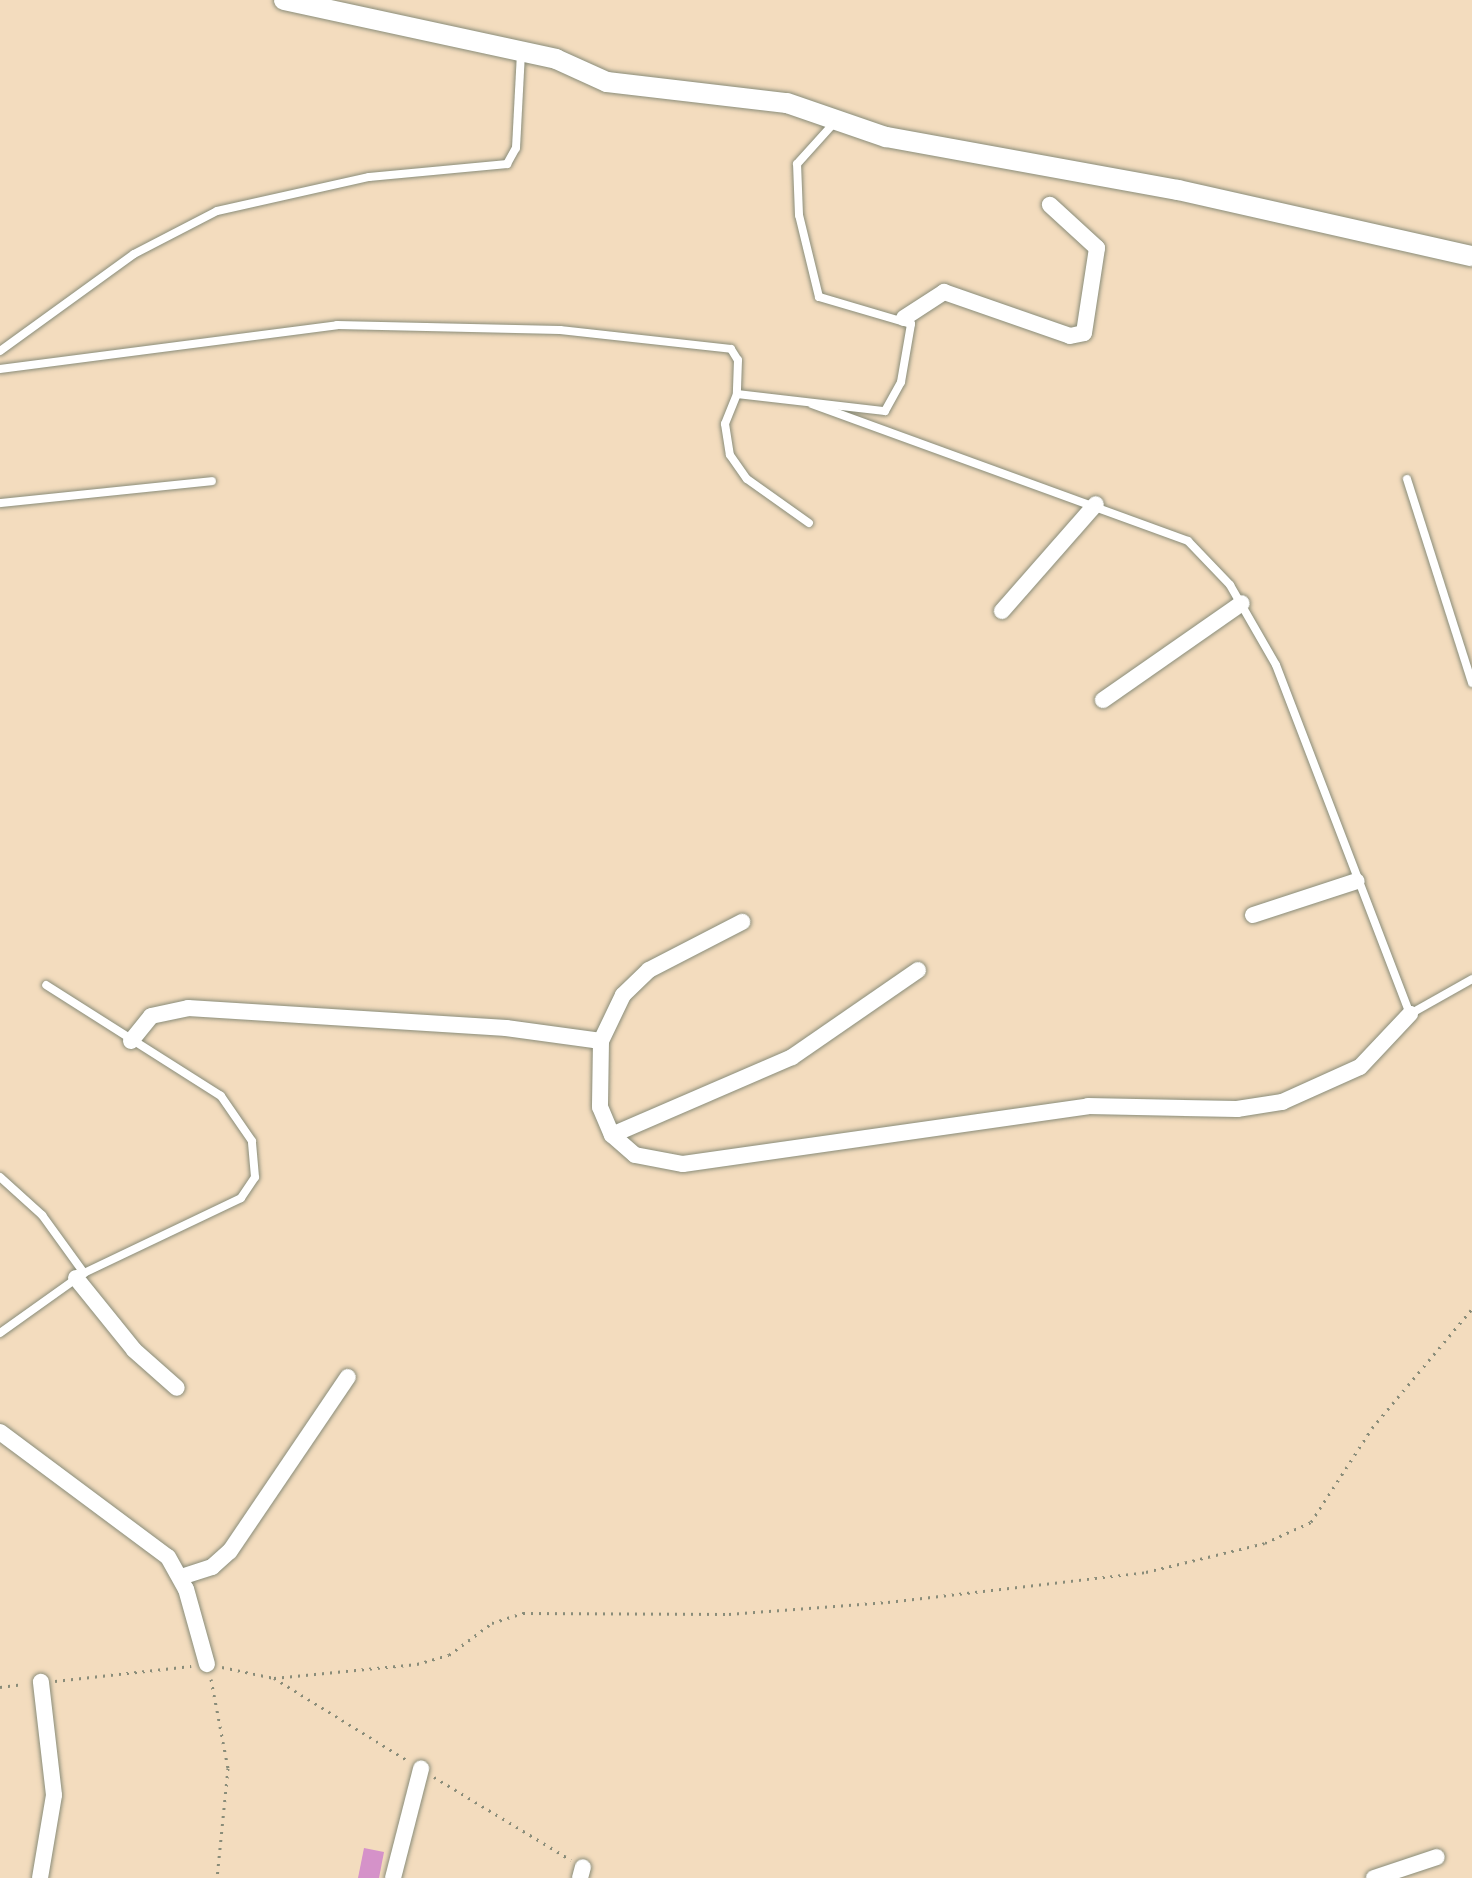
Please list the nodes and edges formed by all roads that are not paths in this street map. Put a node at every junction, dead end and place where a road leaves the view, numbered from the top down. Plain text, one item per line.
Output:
1 (284, 0) edge
2 (521, 52) junction
3 (834, 123) junction
4 (1050, 205) dead end
5 (1472, 256) edge
6 (904, 318) junction
7 (0, 351) edge
8 (0, 369) edge
9 (737, 394) junction
10 (793, 396) junction
11 (1407, 479) dead end
12 (212, 481) dead end
13 (0, 503) edge
14 (1096, 504) junction
15 (809, 523) dead end
16 (1242, 603) junction
17 (1002, 611) dead end
18 (1472, 683) edge
19 (1103, 700) dead end
20 (1357, 881) junction
21 (1253, 915) dead end
22 (742, 922) dead end
23 (918, 970) dead end
24 (1472, 979) edge
25 (46, 985) dead end
26 (1410, 1014) junction
27 (131, 1041) junction
28 (601, 1041) junction
29 (612, 1135) junction
30 (0, 1177) edge
31 (80, 1276) junction
32 (0, 1333) edge
33 (348, 1377) dead end
34 (177, 1388) dead end
35 (0, 1432) edge
36 (181, 1577) junction
37 (207, 1664) road end
38 (41, 1682) road end
39 (421, 1769) road end
40 (1437, 1857) dead end
41 (40, 1878) edge
42 (393, 1878) edge
43 (1374, 1878) edge

1 - 2 street
2 - 3 street
2 - 7 lane
3 - 5 street
3 - 6 lane
4 - 6 street
6 - 10 lane
8 - 9 lane
9 - 10 lane
9 - 15 lane
10 - 14 lane
11 - 18 lane
12 - 13 lane
14 - 16 lane
14 - 17 street
16 - 19 street
16 - 20 lane
20 - 21 street
20 - 26 lane
22 - 28 street
23 - 29 street
24 - 26 lane
25 - 27 lane
26 - 29 street
27 - 28 street
27 - 31 lane
28 - 29 street
30 - 31 lane
31 - 32 lane
31 - 34 street
33 - 36 street
35 - 36 street
36 - 37 street
38 - 41 street
39 - 42 street
40 - 43 street

